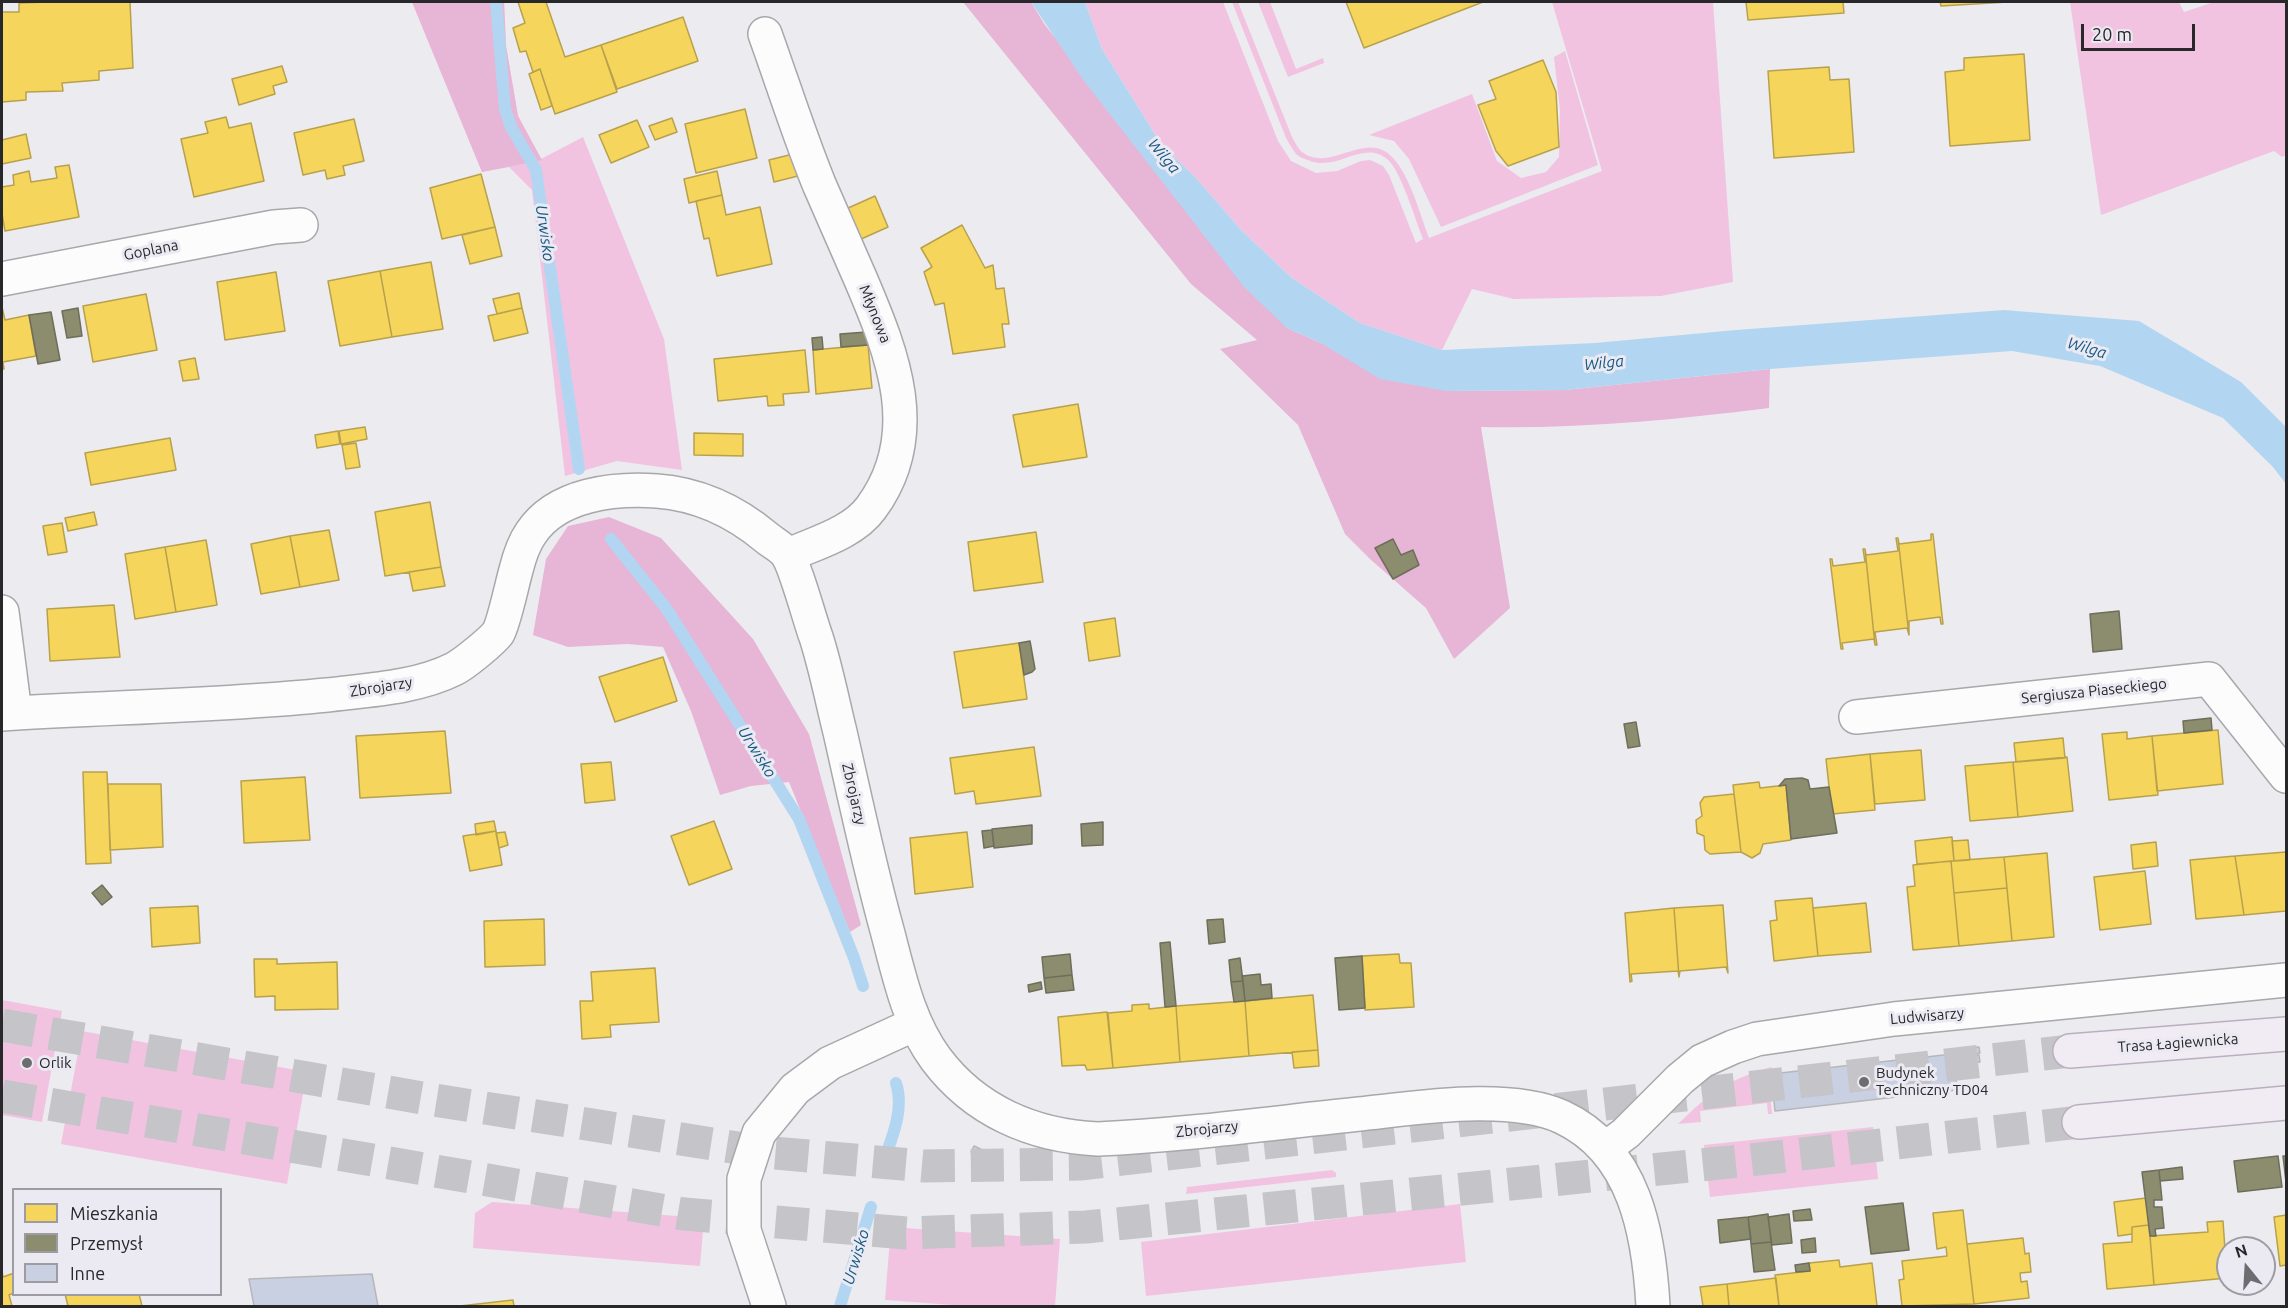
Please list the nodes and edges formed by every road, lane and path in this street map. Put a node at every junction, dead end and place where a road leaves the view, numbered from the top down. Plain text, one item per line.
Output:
1 (765, 34) dead end
2 (300, 225) dead end
3 (2, 279) edge
4 (789, 555) junction
5 (2, 612) edge
6 (8, 714) edge
7 (1856, 717) dead end
8 (2286, 776) edge
9 (2286, 980) edge
10 (915, 1024) junction
11 (2286, 1034) edge
12 (2070, 1051) tunnel mouth
13 (2286, 1103) edge
14 (2079, 1122) tunnel mouth
15 (1605, 1149) junction
16 (769, 1306) edge
17 (1653, 1306) edge

1 - 4 street, Młynowa
2 - 3 street, Goplana
4 - 6 street, Zbrojarzy
4 - 10 street, Zbrojarzy
5 - 6 street
7 - 8 street, Sergiusza Piaseckiego
9 - 15 street, Ludwisarzy
10 - 15 street, Zbrojarzy
10 - 16 street
11 - 12 main road, Trasa Łagiewnicka
13 - 14 main road
15 - 17 street, Zbrojarzy

